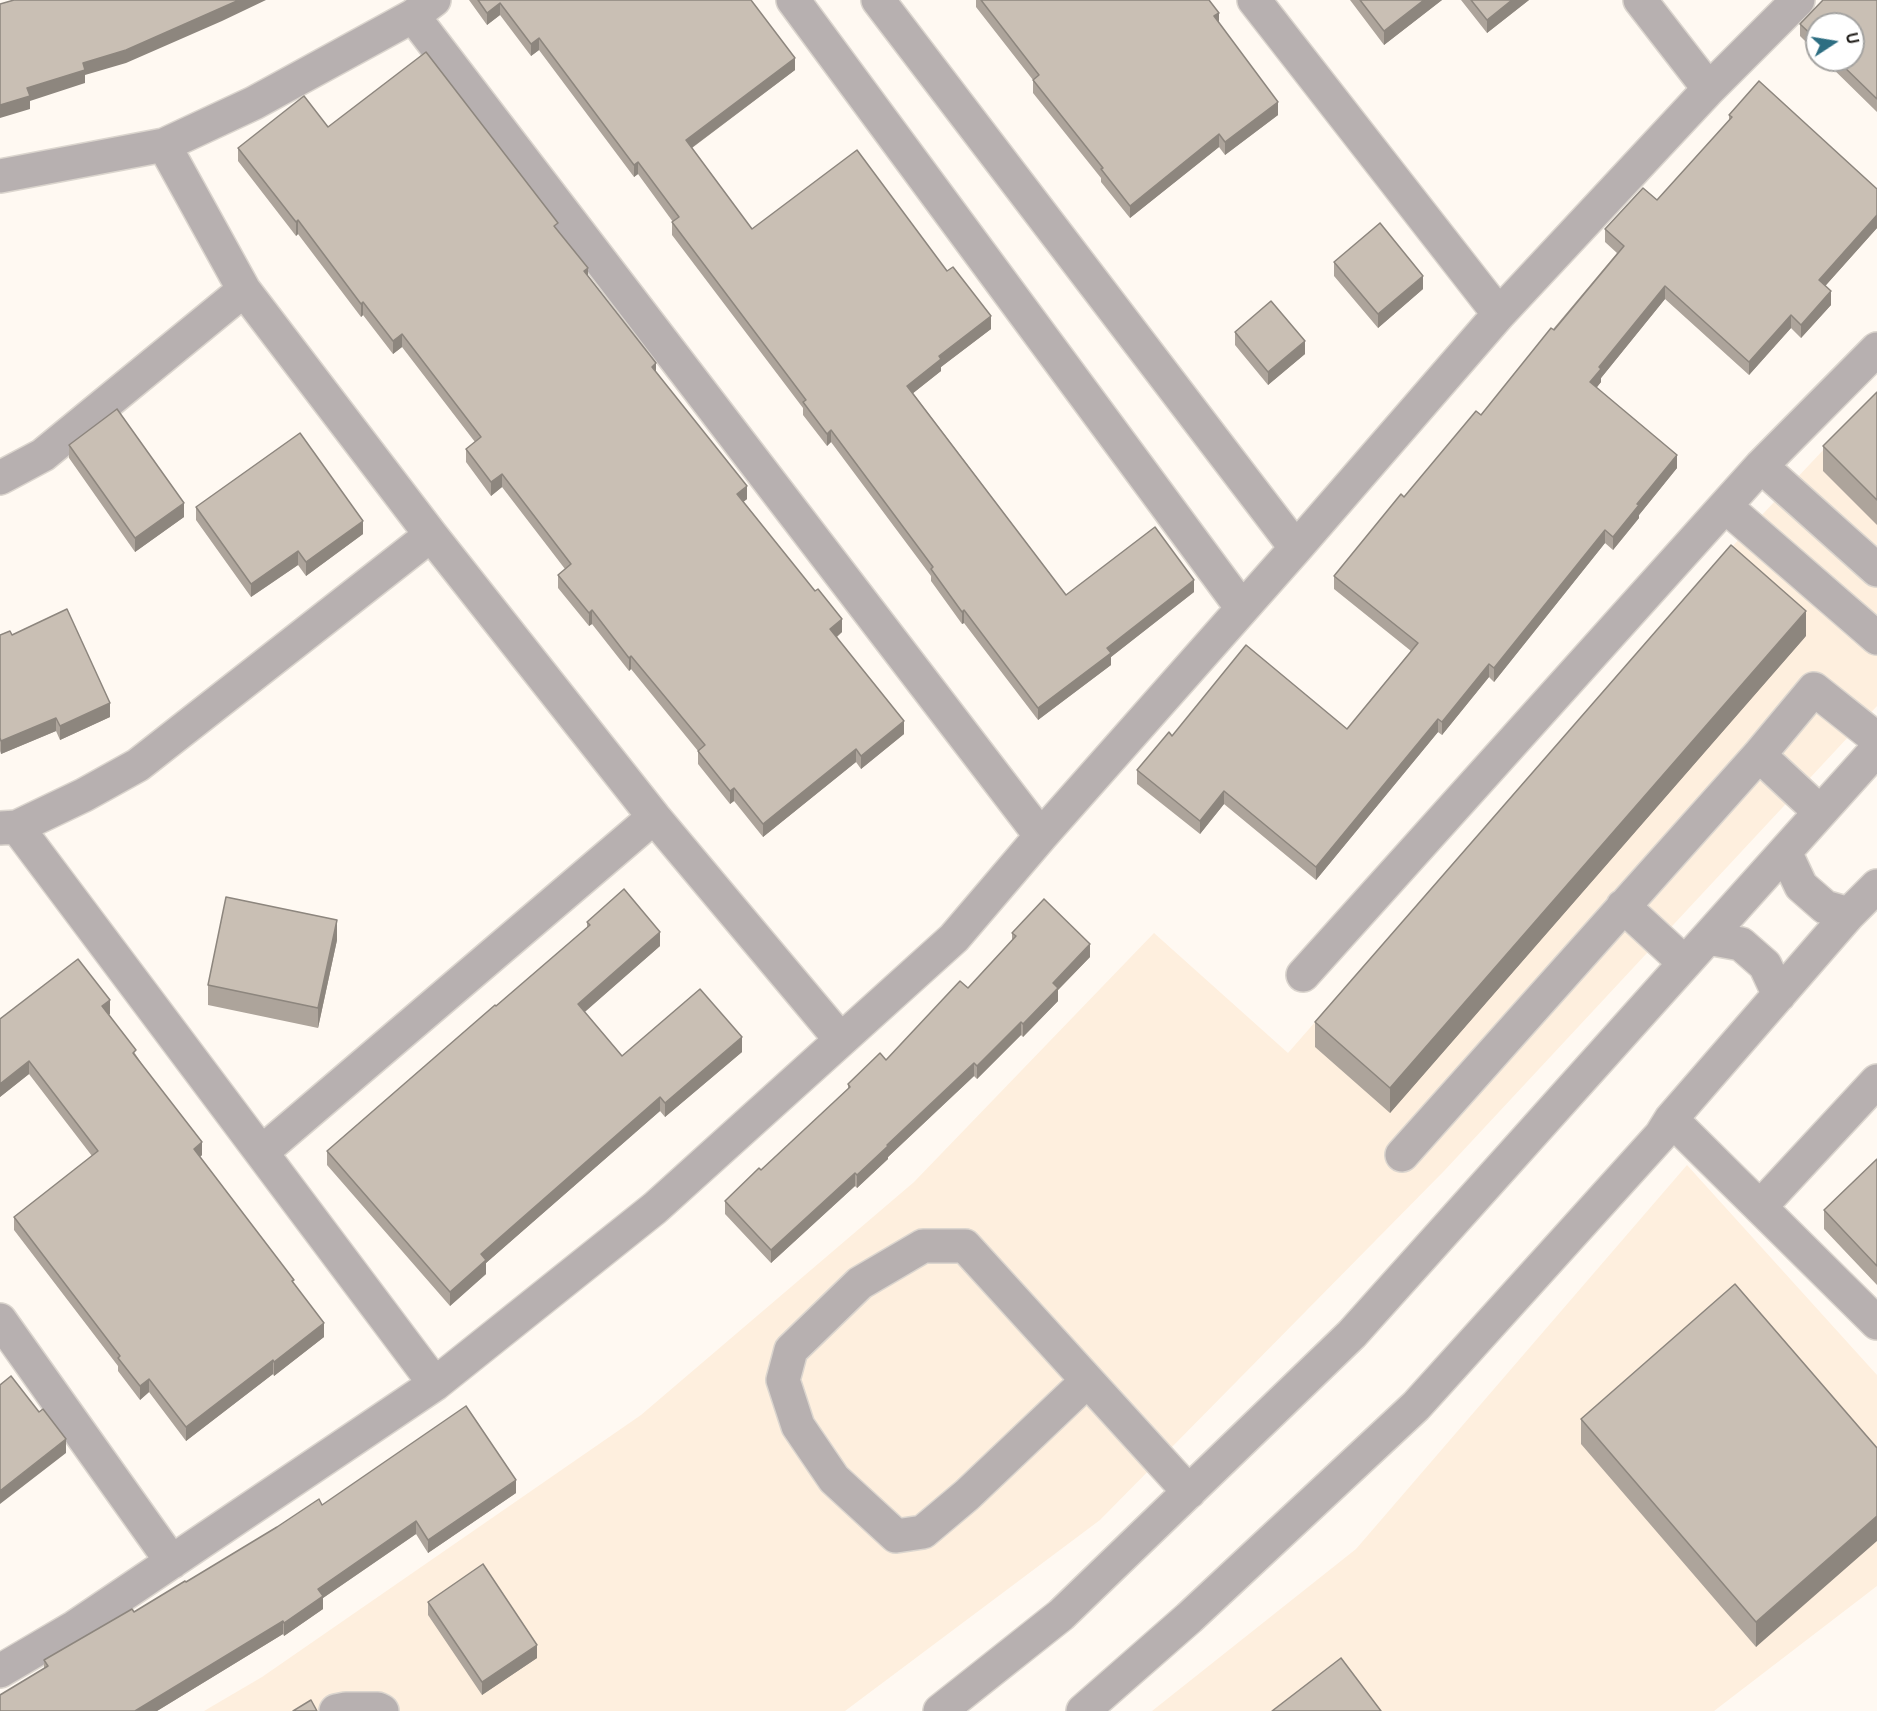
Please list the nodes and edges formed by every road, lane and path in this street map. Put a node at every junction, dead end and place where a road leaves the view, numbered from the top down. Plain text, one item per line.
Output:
1 (794, 0) edge
2 (878, 0) edge
3 (1254, 0) edge
4 (1640, 0) edge
5 (1798, 0) edge
6 (423, 8) edge
7 (1709, 89) junction
8 (164, 145) junction
9 (0, 177) edge
10 (244, 290) junction
11 (1499, 314) junction
12 (1877, 349) edge
13 (1761, 466) junction
14 (0, 478) edge
15 (1725, 506) junction
16 (431, 535) junction
17 (1296, 548) junction
18 (1877, 570) edge
19 (1242, 608) junction
20 (1877, 638) edge
21 (1877, 739) edge
22 (1877, 749) edge
23 (1759, 755) junction
24 (1820, 812) junction
25 (654, 817) junction
26 (8, 828) edge
27 (1041, 836) junction
28 (1785, 852) junction
29 (1877, 886) edge
30 (1623, 906) junction
31 (1850, 914) junction
32 (1708, 938) junction
33 (1685, 963) junction
34 (1303, 975) dead end
35 (1779, 995) junction
36 (841, 1040) junction
37 (1877, 1081) edge
38 (1671, 1119) junction
39 (262, 1152) junction
40 (1402, 1155) dead end
41 (1760, 1208) junction
42 (0, 1320) edge
43 (1877, 1323) edge
44 (1087, 1381) junction
45 (435, 1384) junction
46 (1189, 1492) junction
47 (172, 1562) junction
48 (0, 1671) edge
49 (336, 1711) edge
50 (382, 1711) edge
51 (940, 1711) edge
52 (1083, 1711) edge

1 - 19 street
2 - 17 street
3 - 11 street
4 - 7 street
5 - 7 street
6 - 8 street
6 - 27 street
7 - 11 street
8 - 9 street
8 - 10 street
10 - 14 street
10 - 16 street
11 - 17 street
12 - 13 street
13 - 15 street
13 - 18 street
15 - 20 street
15 - 34 street
16 - 25 street
16 - 26 street
17 - 19 street
19 - 27 street
21 - 23 street
22 - 24 street
23 - 24 street
23 - 30 street
24 - 28 street
25 - 36 street
25 - 39 street
26 - 39 street
27 - 36 street
28 - 31 street
28 - 32 street
29 - 31 street
30 - 33 street
30 - 40 street
31 - 35 street
32 - 33 street
32 - 35 street
33 - 46 street
35 - 38 street
36 - 45 street
37 - 41 street
38 - 41 street
38 - 52 street
39 - 45 street
41 - 43 street
42 - 47 street
44 - 44 street
44 - 46 street
45 - 47 street
46 - 51 street
47 - 48 street
49 - 50 street

